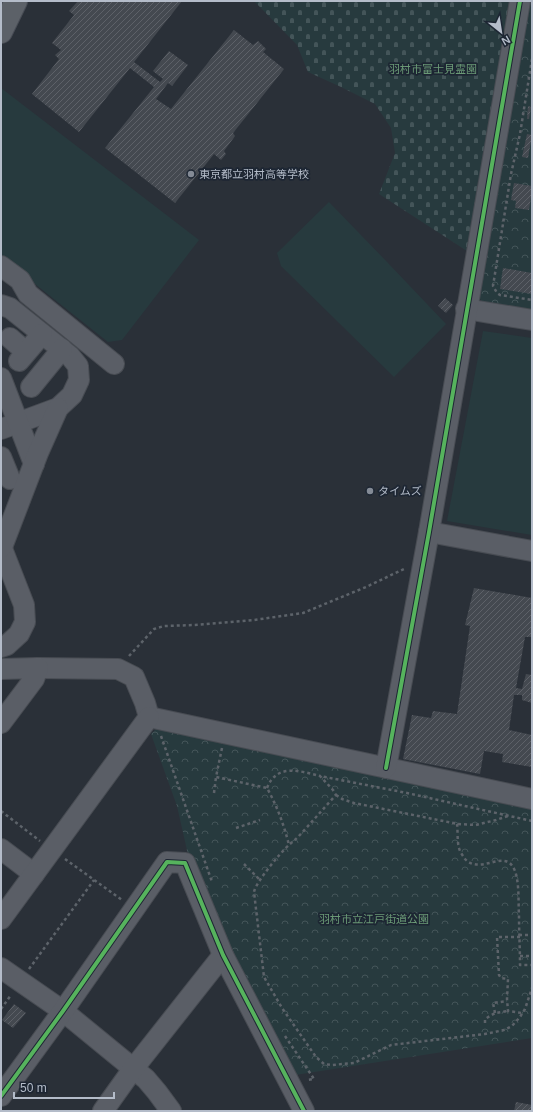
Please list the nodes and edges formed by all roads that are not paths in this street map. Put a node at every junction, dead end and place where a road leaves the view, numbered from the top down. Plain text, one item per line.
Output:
1 (16, 1) edge
2 (520, 1) edge
3 (1, 32) edge
4 (1, 266) edge
5 (1, 305) edge
6 (466, 309) junction
7 (532, 320) edge
8 (38, 330) junction
9 (62, 349) junction
10 (114, 364) dead end
11 (1, 378) edge
12 (58, 408) junction
13 (10, 426) edge
14 (13, 464) edge
15 (428, 532) junction
16 (532, 550) edge
17 (3, 556) edge
18 (1, 647) edge
19 (38, 668) junction
20 (1, 669) edge
21 (152, 718) junction
22 (1, 723) edge
23 (386, 768) junction
24 (532, 800) edge
25 (1, 849) edge
26 (34, 874) junction
27 (3, 913) edge
28 (222, 955) junction
29 (1, 968) edge
30 (63, 1012) junction
31 (133, 1069) junction
32 (1, 1096) edge
33 (103, 1111) edge
34 (170, 1111) edge
35 (304, 1111) edge

1 - 3 main road
2 - 6 street
4 - 10 street
5 - 8 street
6 - 7 street
6 - 15 street
8 - 9 street
8 - 9 street
9 - 12 street
11 - 13 street
12 - 13 street
12 - 14 street
13 - 14 street
14 - 17 street
15 - 16 street
15 - 23 street
17 - 18 street
19 - 20 street
19 - 21 street
19 - 22 street
21 - 23 street
21 - 26 street
23 - 24 street
25 - 26 street
26 - 27 street
28 - 30 street
28 - 31 street
28 - 35 street
29 - 30 street
30 - 31 street
30 - 32 street
31 - 33 street
31 - 34 street

